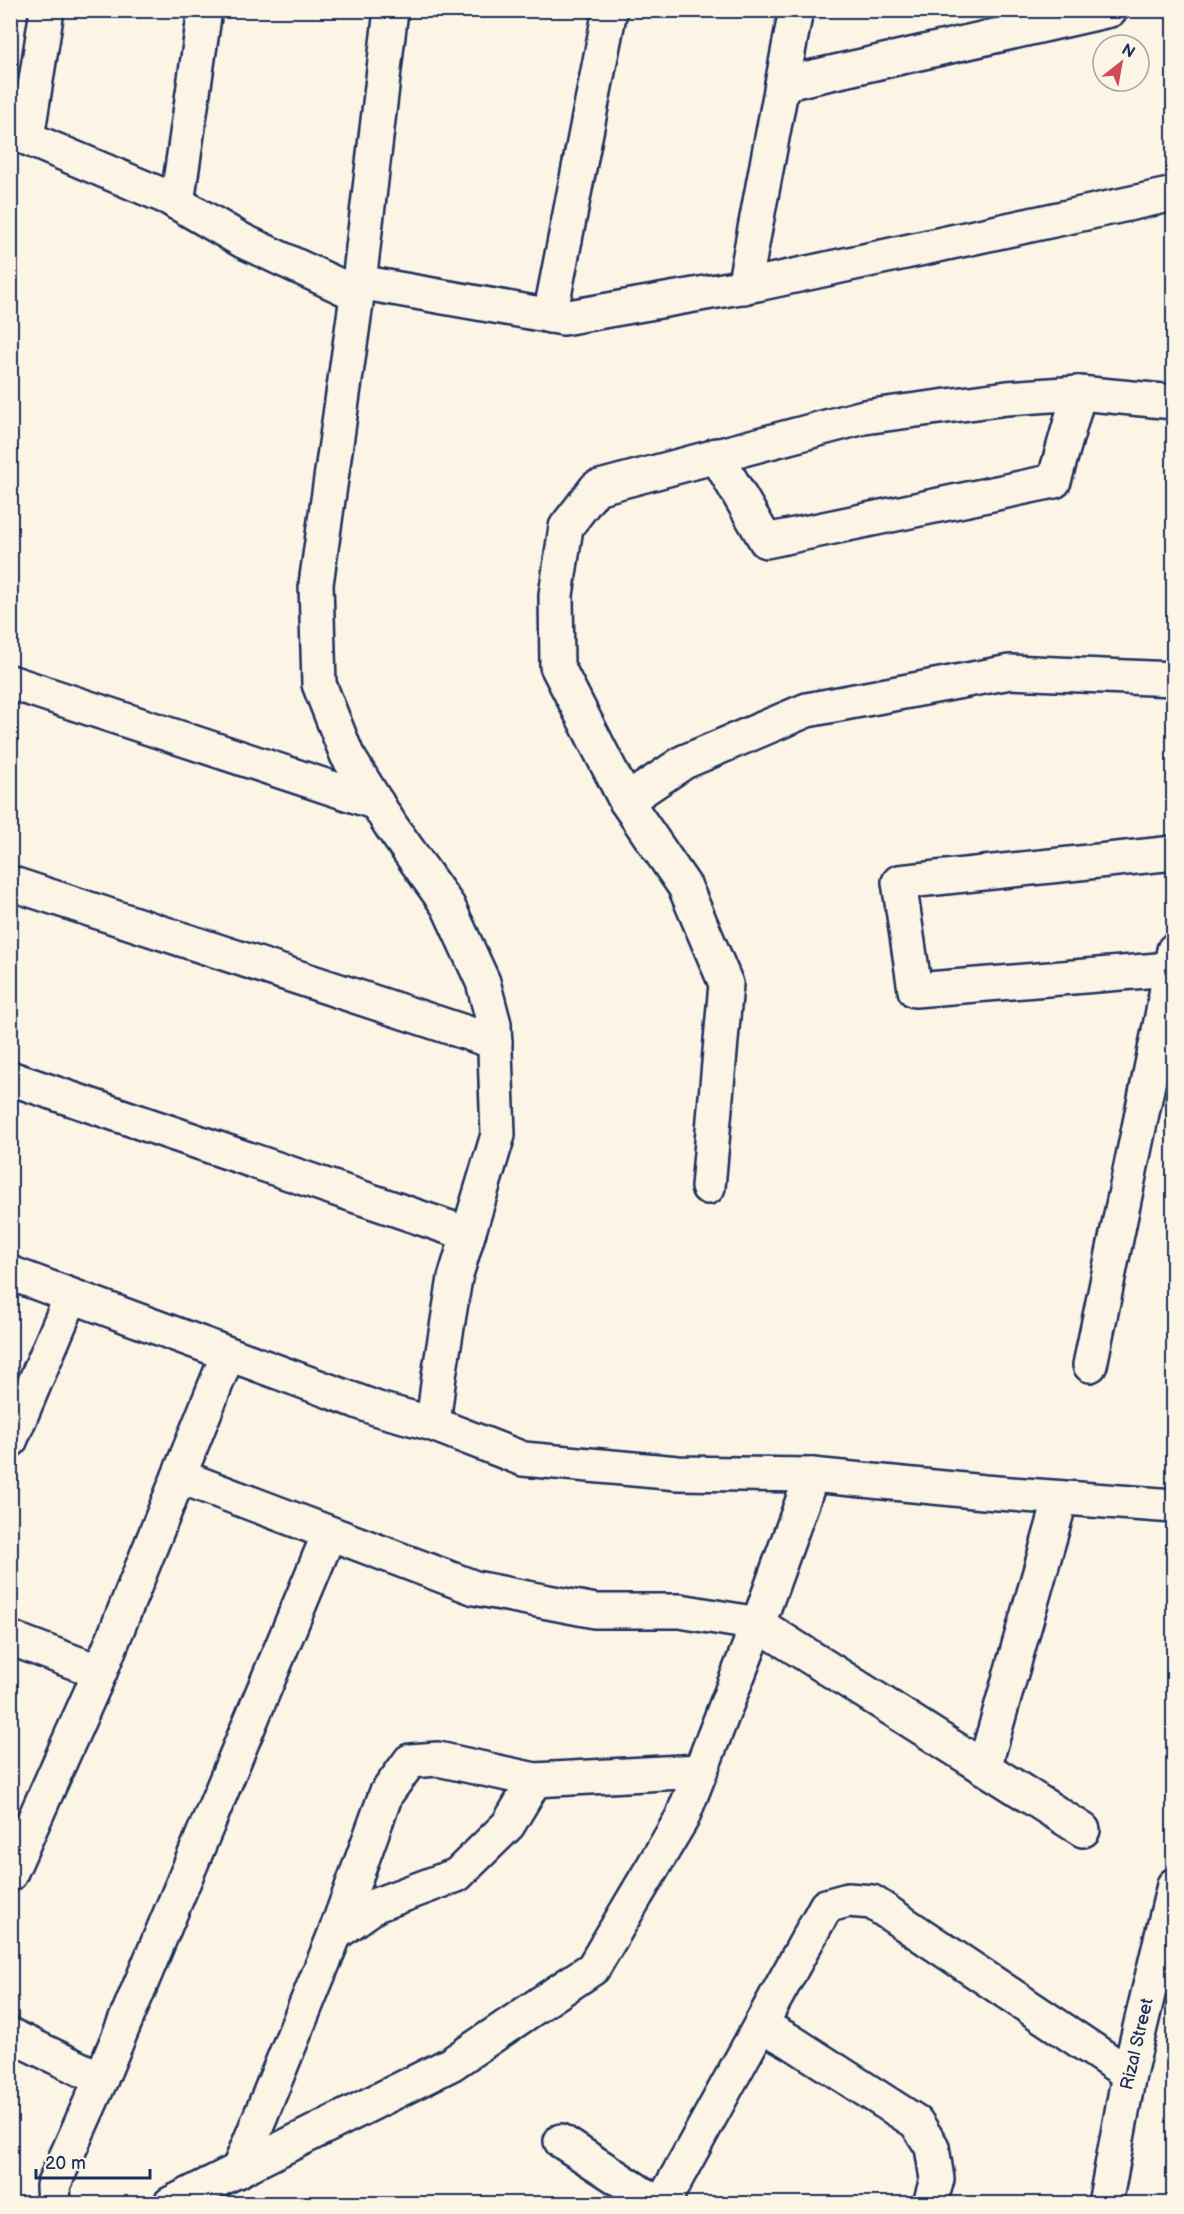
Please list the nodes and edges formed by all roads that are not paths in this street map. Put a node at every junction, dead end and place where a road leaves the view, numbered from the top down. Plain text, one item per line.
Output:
1 (48, 10) edge
2 (205, 10) edge
3 (392, 10) edge
4 (610, 10) edge
5 (796, 10) edge
6 (1110, 10) edge
7 (1003, 22) edge
8 (782, 84) junction
9 (19, 135) edge
10 (1173, 194) edge
11 (177, 203) junction
12 (744, 287) junction
13 (358, 288) junction
14 (550, 316) junction
15 (1079, 393) junction
16 (1173, 402) edge
17 (716, 455) junction
18 (1173, 679) edge
19 (10, 682) edge
20 (626, 801) junction
21 (377, 803) junction
22 (1173, 853) edge
23 (10, 883) edge
24 (1172, 959) edge
25 (495, 1042) junction
26 (10, 1078) edge
27 (708, 1187) dead end
28 (468, 1234) junction
29 (10, 1273) edge
30 (71, 1297) junction
31 (228, 1354) junction
32 (1090, 1365) dead end
33 (433, 1424) junction
34 (10, 1441) edge
35 (812, 1475) junction
36 (179, 1476) junction
37 (1061, 1498) junction
38 (1173, 1506) edge
39 (330, 1534) junction
40 (758, 1624) junction
41 (10, 1638) edge
42 (100, 1672) junction
43 (984, 1767) junction
44 (700, 1771) junction
45 (535, 1780) junction
46 (1083, 1830) dead end
47 (10, 1874) edge
48 (1173, 1885) edge
49 (335, 1934) junction
50 (761, 2025) junction
51 (10, 2035) edge
52 (1130, 2074) junction
53 (101, 2079) junction
54 (561, 2141) dead end
55 (238, 2171) junction
56 (54, 2204) edge
57 (170, 2204) edge
58 (660, 2204) edge
59 (930, 2204) edge
60 (1105, 2204) edge

1 - 9 street
2 - 11 street
3 - 13 street
4 - 14 street
5 - 8 street
6 - 7 street
7 - 8 street
8 - 12 street
9 - 11 street
10 - 12 street
11 - 13 street
12 - 14 street
13 - 14 street
13 - 21 street
15 - 16 street
15 - 17 street
15 - 17 street
17 - 20 street
18 - 20 street
19 - 21 street
20 - 27 street
21 - 25 street
22 - 24 street
23 - 25 street
24 - 32 street
25 - 28 street
26 - 28 street
28 - 33 street
29 - 30 street
30 - 31 street
30 - 34 street
31 - 33 street
31 - 36 street
33 - 35 street
35 - 37 street
35 - 40 street
36 - 39 street
36 - 42 street
37 - 38 street
37 - 43 street
39 - 40 street
39 - 53 street
40 - 43 street
40 - 44 street
41 - 42 street
42 - 47 street
43 - 46 street
44 - 45 street
44 - 55 street
45 - 49 street
45 - 49 street
48 - 52 street, Rizal Street
49 - 55 street
50 - 52 street
50 - 58 street
50 - 59 street
51 - 53 street
52 - 60 street, Rizal Street
53 - 56 street
54 - 58 street
55 - 57 street

